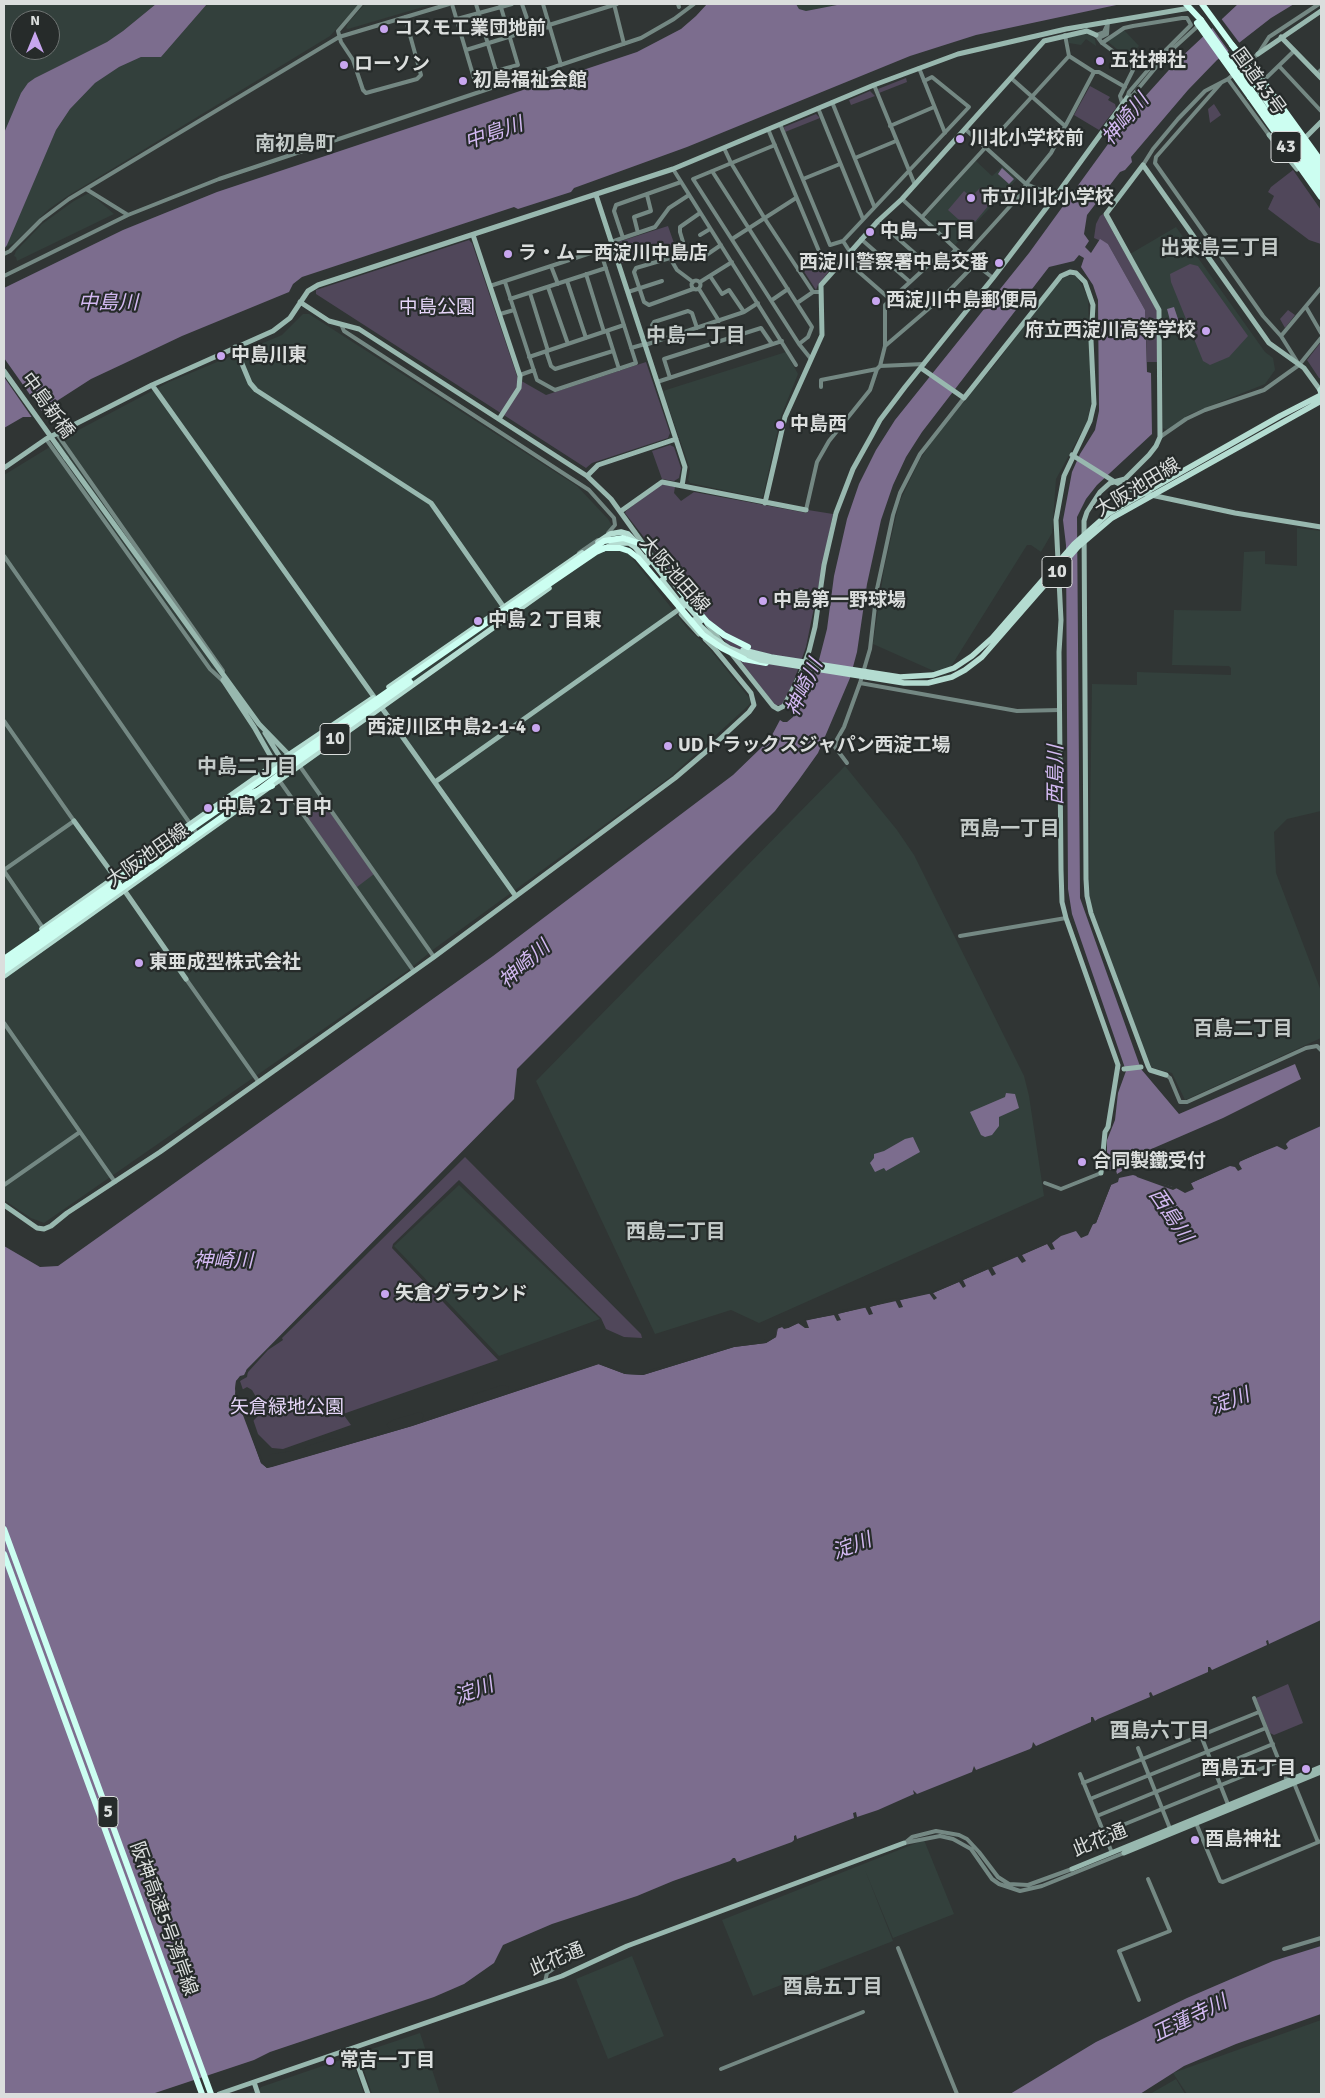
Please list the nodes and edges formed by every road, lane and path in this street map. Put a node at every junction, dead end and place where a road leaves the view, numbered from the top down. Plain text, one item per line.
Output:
1 (361, 4) edge
2 (450, 4) edge
3 (476, 4) edge
4 (512, 4) edge
5 (522, 4) edge
6 (543, 4) edge
7 (615, 4) edge
8 (694, 4) edge
9 (1319, 4) edge
10 (1189, 5) edge
11 (500, 6) edge
12 (1204, 7) edge
13 (1321, 11) edge
14 (479, 14) junction
15 (405, 17) junction
16 (457, 19) junction
17 (1108, 21) junction
18 (1199, 25) junction
19 (550, 26) junction
20 (531, 30) junction
21 (1108, 32) junction
22 (1114, 34) junction
23 (1065, 35) junction
24 (1096, 35) junction
25 (509, 36) junction
26 (339, 37) junction
27 (1281, 37) junction
28 (488, 43) junction
29 (1102, 43) junction
30 (624, 44) junction
31 (1232, 45) junction
32 (466, 50) junction
33 (1294, 51) junction
34 (1258, 54) junction
35 (1069, 56) junction
36 (1242, 60) junction
37 (561, 64) junction
38 (1279, 66) junction
39 (919, 68) junction
40 (496, 71) junction
41 (1094, 72) junction
42 (1320, 74) edge
43 (474, 77) junction
44 (1011, 78) junction
45 (1228, 79) junction
46 (924, 81) junction
47 (1221, 83) junction
48 (476, 84) dead end
49 (874, 85) junction
50 (1264, 85) junction
51 (1125, 87) junction
52 (1032, 97) junction
53 (1126, 98) junction
54 (832, 102) junction
55 (1122, 103) junction
56 (934, 107) junction
57 (818, 108) junction
58 (1321, 111) edge
59 (1321, 123) edge
60 (780, 124) junction
61 (890, 126) junction
62 (1065, 126) junction
63 (768, 129) junction
64 (965, 129) junction
65 (945, 133) junction
66 (1269, 135) joint
67 (1304, 138) junction
68 (896, 142) junction
69 (775, 145) junction
70 (724, 148) junction
71 (986, 148) junction
72 (855, 158) junction
73 (1321, 161) edge
74 (731, 163) junction
75 (840, 164) junction
76 (1143, 165) junction
77 (673, 169) junction
78 (1321, 170) edge
79 (712, 171) junction
80 (909, 173) junction
81 (1321, 178) edge
82 (803, 179) junction
83 (681, 182) junction
84 (1026, 184) junction
85 (915, 185) junction
86 (86, 188) junction
87 (1321, 188) edge
88 (596, 195) junction
89 (647, 195) junction
90 (689, 195) junction
91 (1056, 196) junction
92 (1321, 197) edge
93 (796, 198) junction
94 (902, 199) junction
95 (1321, 202) edge
96 (874, 206) junction
97 (700, 213) junction
98 (128, 216) junction
99 (922, 217) junction
100 (765, 219) junction
101 (863, 219) junction
102 (878, 220) junction
103 (710, 228) junction
104 (749, 229) junction
105 (638, 233) junction
106 (474, 235) junction
107 (700, 235) dead end
108 (623, 238) junction
109 (732, 239) junction
110 (861, 239) junction
111 (843, 241) junction
112 (612, 244) junction
113 (721, 245) junction
114 (956, 249) junction
115 (600, 250) junction
116 (850, 252) junction
117 (4, 255) edge
118 (965, 256) junction
119 (844, 259) junction
120 (732, 262) junction
121 (975, 264) junction
122 (928, 265) junction
123 (552, 266) junction
124 (606, 268) junction
125 (798, 270) junction
126 (586, 274) junction
127 (4, 276) edge
128 (710, 276) junction
129 (993, 278) junction
130 (567, 280) junction
131 (662, 281) dead end
132 (505, 282) junction
133 (692, 282) junction
134 (700, 282) junction
135 (910, 282) junction
136 (558, 284) junction
137 (490, 286) junction
138 (548, 287) junction
139 (640, 288) junction
140 (693, 288) junction
141 (1321, 288) edge
142 (699, 289) junction
143 (788, 289) junction
144 (530, 292) junction
145 (628, 292) junction
146 (813, 292) junction
147 (821, 292) junction
148 (510, 299) junction
149 (772, 300) junction
150 (891, 300) junction
151 (300, 302) junction
152 (758, 303) junction
153 (797, 303) junction
154 (1306, 307) junction
155 (514, 310) junction
156 (744, 312) junction
157 (500, 314) junction
158 (719, 322) junction
159 (341, 324) junction
160 (624, 325) junction
161 (698, 328) junction
162 (606, 331) junction
163 (1321, 333) edge
164 (1281, 336) junction
165 (586, 338) junction
166 (1321, 338) edge
167 (657, 341) junction
168 (782, 341) junction
169 (568, 344) junction
170 (645, 344) junction
171 (772, 344) junction
172 (799, 344) junction
173 (235, 346) junction
174 (885, 346) junction
175 (632, 348) junction
176 (547, 351) junction
177 (614, 351) junction
178 (529, 357) junction
179 (811, 359) junction
180 (1299, 364) junction
181 (796, 365) dead end
182 (878, 368) junction
183 (923, 368) junction
184 (619, 369) junction
185 (534, 370) junction
186 (4, 371) edge
187 (520, 375) junction
188 (670, 378) junction
189 (657, 382) junction
190 (152, 384) junction
191 (821, 387) dead end
192 (1321, 392) edge
193 (963, 398) junction
194 (1321, 401) edge
195 (499, 419) junction
196 (56, 434) junction
197 (1160, 437) junction
198 (46, 439) junction
199 (676, 439) junction
200 (1074, 456) junction
201 (4, 468) edge
202 (587, 476) junction
203 (1114, 482) junction
204 (682, 486) junction
205 (765, 503) junction
206 (806, 510) joint
207 (620, 511) junction
208 (1321, 527) edge
209 (618, 542) junction
210 (4, 556) edge
211 (642, 564) joint
212 (561, 566) junction
213 (664, 579) junction
214 (503, 607) junction
215 (678, 610) junction
216 (510, 616) junction
217 (789, 663) junction
218 (227, 683) junction
219 (860, 683) junction
220 (374, 697) junction
221 (382, 706) junction
222 (1060, 710) junction
223 (4, 721) edge
224 (259, 724) junction
225 (10, 729) junction
226 (4, 733) edge
227 (289, 755) junction
228 (282, 760) junction
229 (847, 763) dead end
230 (275, 764) junction
231 (299, 765) junction
232 (279, 780) junction
233 (435, 782) junction
234 (272, 786) junction
235 (74, 821) junction
236 (191, 824) junction
237 (200, 837) junction
238 (4, 871) edge
239 (115, 877) junction
240 (120, 884) junction
241 (124, 891) junction
242 (515, 895) junction
243 (90, 907) junction
244 (1066, 918) junction
245 (43, 928) junction
246 (960, 936) dead end
247 (4, 955) edge
248 (434, 957) junction
249 (4, 959) edge
250 (4, 965) edge
251 (413, 970) junction
252 (4, 971) edge
253 (4, 976) edge
254 (186, 979) joint
255 (4, 1023) edge
256 (1319, 1045) edge
257 (1321, 1050) edge
258 (1141, 1066) joint
259 (1148, 1066) junction
260 (1121, 1069) junction
261 (1166, 1075) joint
262 (258, 1081) junction
263 (80, 1132) junction
264 (1102, 1172) joint
265 (115, 1182) junction
266 (1045, 1183) dead end
267 (4, 1185) edge
268 (4, 1205) edge
269 (4, 1529) edge
270 (4, 1554) edge
271 (1254, 1698) dead end
272 (1260, 1712) junction
273 (1196, 1723) dead end
274 (1266, 1728) junction
275 (1201, 1736) junction
276 (1273, 1744) junction
277 (1138, 1748) dead end
278 (1207, 1752) junction
279 (1142, 1760) junction
280 (1280, 1760) junction
281 (1321, 1767) edge
282 (1214, 1768) junction
283 (1321, 1772) edge
284 (1080, 1774) dead end
285 (1149, 1776) junction
286 (1287, 1781) junction
287 (1084, 1783) junction
288 (1294, 1783) junction
289 (1221, 1785) junction
290 (1156, 1792) junction
291 (1090, 1799) junction
292 (1229, 1807) junction
293 (1162, 1809) junction
294 (1097, 1816) junction
295 (1196, 1823) junction
296 (1171, 1831) junction
297 (1104, 1833) junction
298 (1320, 1842) edge
299 (904, 1843) junction
300 (1124, 1852) joint
301 (1112, 1853) junction
302 (1072, 1869) joint
303 (1148, 1879) dead end
304 (1321, 1938) edge
305 (898, 1948) dead end
306 (1284, 1949) dead end
307 (571, 1954) dead end
308 (546, 1982) junction
309 (1139, 2000) dead end
310 (863, 2012) dead end
311 (352, 2049) junction
312 (721, 2069) dead end
313 (254, 2082) junction
314 (202, 2094) edge
315 (211, 2094) edge
316 (220, 2094) edge
317 (258, 2094) edge
318 (368, 2094) edge
319 (957, 2094) edge

1 - 26 street
2 - 15 street
2 - 16 street
3 - 14 street
4 - 11 street
5 - 20 street
6 - 19 street
7 - 19 street
7 - 30 street
8 - 30 street
9 - 34 street
10 - 12 highway
10 - 17 street
10 - 18 highway, 国道43号 / 43
10 - 87 highway, 国道43号 / 43, bridge
11 - 14 street
11 - 25 street
12 - 31 highway, 国道43号 / 43
13 - 27 street
14 - 16 street
14 - 28 street
15 - 26 street
15 - 26 street
16 - 32 street
17 - 21 street
17 - 24 street
17 - 39 street
18 - 53 street
18 - 92 highway, 国道43号 / 43, bridge
19 - 20 street
19 - 37 street
20 - 25 street
21 - 22 street
21 - 24 street
22 - 29 street
22 - 53 street
23 - 24 street
23 - 35 street
23 - 44 street
24 - 29 street
25 - 28 street
25 - 40 street
26 - 86 street
27 - 33 street
27 - 34 street
28 - 32 street
28 - 40 street
29 - 51 street
30 - 37 street
31 - 36 highway, 国道43号 / 43, bridge
31 - 50 highway, bridge
32 - 43 street
33 - 38 street
33 - 42 street
34 - 45 street
35 - 41 street
35 - 52 street
36 - 50 highway, 国道43号 / 43, bridge
36 - 81 highway, 国道43号 / 43, bridge
37 - 98 street
38 - 50 street
38 - 58 street
39 - 46 street
39 - 49 street
40 - 43 street
41 - 51 street
41 - 62 street
43 - 48 street
44 - 52 street
44 - 64 street
45 - 47 street
45 - 66 street
46 - 56 street
46 - 65 street
47 - 76 street
47 - 164 street
49 - 54 street
49 - 61 street
50 - 67 highway
50 - 78 highway, 国道43号 / 43
51 - 55 street
52 - 62 street
52 - 71 street
53 - 55 street
54 - 57 street
54 - 72 street
55 - 91 street
56 - 61 street
56 - 65 street
57 - 60 street
57 - 75 street
59 - 67 street
60 - 63 street
60 - 82 street
61 - 68 street
62 - 84 street
63 - 69 street
63 - 70 street
64 - 71 street
64 - 85 street
65 - 80 street
66 - 95 street
67 - 73 highway
68 - 72 street
68 - 80 street
69 - 74 street
69 - 93 street
70 - 74 street
70 - 77 street
71 - 84 street
71 - 99 street
72 - 96 street
74 - 79 street
74 - 100 street
75 - 82 street
75 - 101 street
76 - 180 street
76 - 197 street
77 - 83 street
77 - 88 street
79 - 104 street
79 - 109 street
80 - 85 street
80 - 96 street
82 - 111 street
83 - 89 street
83 - 90 street
84 - 91 street
84 - 118 street
85 - 94 street
86 - 98 street
86 - 117 street
88 - 106 street
88 - 112 street
89 - 105 street
89 - 108 street
90 - 97 street
90 - 105 street
91 - 129 street
93 - 100 street
93 - 125 street
94 - 99 street
94 - 102 street
96 - 101 street
97 - 103 street
97 - 113 street
98 - 127 street
99 - 114 street
100 - 104 street
100 - 125 street
101 - 111 street
102 - 110 street
102 - 122 street
103 - 107 street
103 - 113 street
104 - 109 street
104 - 143 street
105 - 108 street
106 - 137 street
106 - 151 street
108 - 112 street
109 - 149 street
110 - 116 street
110 - 135 street
111 - 116 street
112 - 115 street
112 - 145 street
113 - 120 street
114 - 118 street
114 - 122 street
115 - 123 street
115 - 124 street
116 - 119 street
118 - 121 street
119 - 147 street
119 - 150 street
120 - 128 street
120 - 152 street
121 - 129 street
121 - 174 street
122 - 135 street
123 - 132 street
123 - 136 street
124 - 126 street
124 - 160 street
125 - 146 street
126 - 130 street
126 - 162 street
128 - 134 street
128 - 156 street
129 - 183 street
130 - 136 street
130 - 165 street
131 - 139 street
132 - 137 street
132 - 148 street
133 - 134 street
133 - 139 street
133 - 140 street
134 - 142 street
135 - 150 street
136 - 138 street
137 - 157 street
138 - 144 street
138 - 169 street
139 - 140 street
139 - 145 street
140 - 142 street
141 - 154 street
142 - 158 street
143 - 149 street
143 - 153 street
144 - 148 street
144 - 176 street
145 - 170 street
146 - 147 street
146 - 153 street
147 - 179 street
148 - 155 street
149 - 172 street
150 - 174 street
151 - 159 street
151 - 173 street
152 - 156 street
152 - 168 street
153 - 172 street
154 - 163 street
154 - 164 street
155 - 157 street
155 - 178 street
156 - 158 street
157 - 187 street
158 - 161 street
159 - 195 street
159 - 212 street
160 - 162 street
160 - 175 street
161 - 167 street
161 - 167 street
162 - 165 street
162 - 177 street
164 - 180 street
165 - 169 street
166 - 180 street
167 - 170 street
168 - 171 street
168 - 181 street
169 - 176 street
170 - 175 street
170 - 189 street
171 - 188 street
171 - 188 street
172 - 179 street
173 - 190 street
173 - 214 street
174 - 182 street
175 - 184 street
176 - 177 street
176 - 178 street
177 - 184 street
178 - 185 street
179 - 205 street
180 - 192 street
180 - 197 street
182 - 183 street
182 - 191 street
182 - 206 street
183 - 193 street
183 - 207 street
184 - 185 street
185 - 187 street
186 - 218 street, 中島新橋, bridge
187 - 195 street
188 - 189 street
189 - 199 street
190 - 196 street
190 - 220 street
192 - 217 main road, 大阪池田線 / 10, bridge
193 - 200 street
193 - 219 street
194 - 217 main road, 大阪池田線 / 10, bridge
195 - 202 street
196 - 198 street
196 - 218 street
197 - 203 street
198 - 201 street
198 - 218 street
199 - 202 street
199 - 204 street
200 - 203 street
200 - 222 street
202 - 207 street
203 - 208 street
203 - 259 street
204 - 205 street
204 - 207 street
205 - 206 street
209 - 211 street
209 - 213 main road, 大阪池田線 / 10
209 - 216 main road, 大阪池田線 / 10
210 - 236 street
211 - 215 street
212 - 213 main road, 大阪池田線 / 10
212 - 214 main road, 大阪池田線 / 10
213 - 217 main road, 大阪池田線 / 10, bridge
214 - 216 street
214 - 220 main road, 大阪池田線 / 10
215 - 233 street
215 - 242 street
216 - 221 main road, 大阪池田線 / 10
217 - 243 highway, bridge
217 - 249 highway, bridge
218 - 224 street
218 - 230 street
219 - 222 street
219 - 229 street
220 - 221 street
220 - 227 main road, 大阪池田線 / 10
221 - 231 main road, 大阪池田線 / 10
221 - 233 street
222 - 244 street
223 - 225 street
224 - 227 street
224 - 228 street
225 - 226 street
225 - 235 street
227 - 228 main road, 大阪池田線 / 10
227 - 231 street
228 - 230 main road, 大阪池田線 / 10
228 - 232 street
230 - 232 street
230 - 236 main road, 大阪池田線 / 10
231 - 232 main road, 大阪池田線 / 10
231 - 248 street
232 - 234 main road, 大阪池田線 / 10
232 - 251 street
233 - 242 street
234 - 237 main road, 大阪池田線 / 10
234 - 243 highway, bridge
235 - 238 street
235 - 239 street
236 - 237 street
236 - 239 main road, 大阪池田線 / 10
237 - 241 main road, 大阪池田線 / 10
238 - 245 street
239 - 240 street
239 - 245 main road, 大阪池田線 / 10
240 - 241 street
240 - 243 highway
241 - 253 main road, 大阪池田線 / 10
241 - 254 street
242 - 248 street
243 - 250 highway
243 - 252 highway, bridge
244 - 246 street
244 - 260 street
245 - 247 main road, 大阪池田線 / 10
248 - 251 street
251 - 262 street
254 - 262 street
255 - 263 street
256 - 257 street
256 - 261 street
258 - 259 street
258 - 260 street
259 - 261 street
260 - 264 street
262 - 265 street
263 - 265 street
263 - 267 street
264 - 266 street
265 - 268 street
269 - 315 highway, 阪神高速5号湾岸線 / 5
270 - 314 highway, 阪神高速5号湾岸線 / 5
271 - 272 street
272 - 274 street
272 - 275 street
273 - 275 street
274 - 276 street
274 - 278 street
275 - 278 street
275 - 279 street
276 - 280 street
276 - 282 street
277 - 279 street
278 - 282 street
278 - 285 street
279 - 285 street
279 - 287 street
280 - 286 street
280 - 289 street
281 - 286 street, 此花通
282 - 289 street
282 - 290 street
283 - 288 street, 此花通
284 - 287 street
285 - 290 street
285 - 291 street
286 - 288 street
286 - 292 street, 此花通
287 - 291 street
288 - 292 street, 此花通
288 - 298 street
289 - 292 street
289 - 293 street
290 - 293 street
290 - 294 street
291 - 294 street
292 - 295 street, 此花通
292 - 296 street, 此花通
293 - 296 street
293 - 297 street
294 - 297 street
295 - 296 street, 此花通
295 - 298 street
296 - 300 street, 此花通
296 - 301 street, 此花通
297 - 301 street
299 - 300 street, 此花通
299 - 302 street, 此花通
299 - 308 street, 此花通
301 - 302 street, 此花通
303 - 309 street
304 - 306 street
305 - 319 street
307 - 308 street
308 - 311 street, 此花通
310 - 312 street
311 - 313 street, 此花通
311 - 318 street
313 - 316 street, 此花通
313 - 317 street

